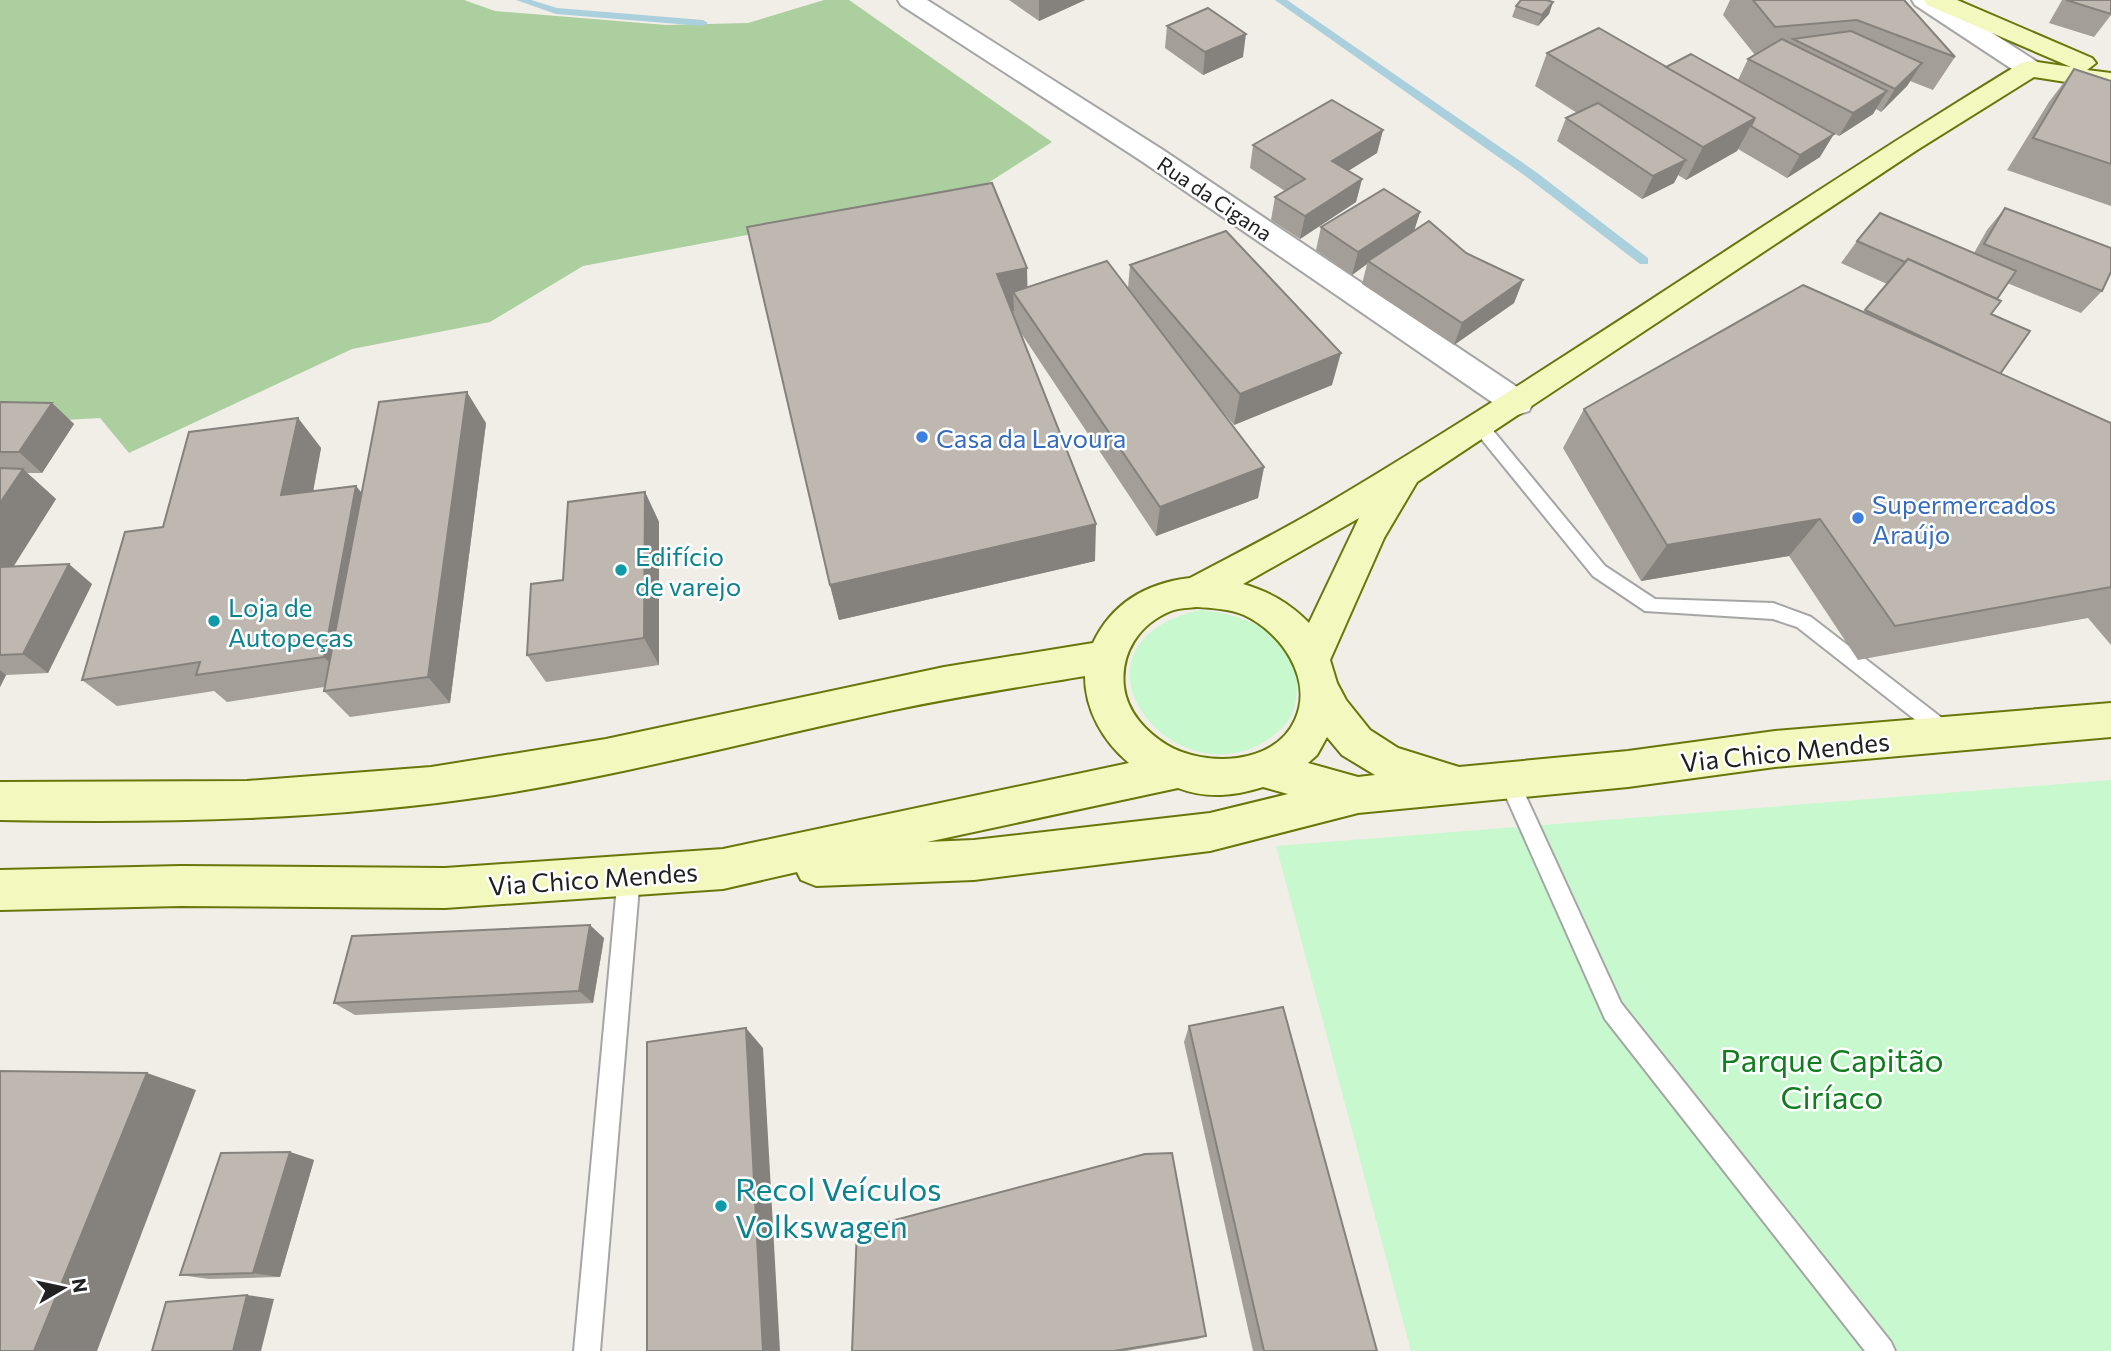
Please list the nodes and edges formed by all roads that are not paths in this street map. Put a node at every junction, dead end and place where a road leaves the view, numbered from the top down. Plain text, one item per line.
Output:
1 (910, 0) edge
2 (1924, 0) edge
3 (1936, 0) edge
4 (2030, 69) junction
5 (2111, 75) edge
6 (2111, 81) edge
7 (1517, 402) junction
8 (1480, 426) junction
9 (1406, 472) junction
10 (1197, 592) junction
11 (1105, 657) junction
12 (1316, 673) junction
13 (2111, 720) edge
14 (1948, 734) junction
15 (1264, 769) junction
16 (1176, 771) junction
17 (1509, 781) junction
18 (1460, 784) junction
19 (1358, 795) junction
20 (0, 801) edge
21 (723, 869) junction
22 (629, 875) junction
23 (0, 890) edge
24 (587, 1351) edge
25 (1882, 1351) edge

1 - 7 street, Rua da Cigana
2 - 4 street
3 - 5 main road
4 - 6 main road
4 - 7 main road
7 - 8 main road
8 - 9 main road
8 - 14 lane
9 - 10 main road
9 - 12 main road
10 - 11 main road
10 - 12 main road
11 - 16 main road
11 - 20 main road
12 - 15 main road
12 - 18 main road, Via Chico Mendes
13 - 14 main road, Via Chico Mendes
14 - 17 main road, Via Chico Mendes
15 - 16 main road
15 - 19 main road, Via Chico Mendes
16 - 21 main road, Via Chico Mendes
17 - 18 main road, Via Chico Mendes
17 - 25 lane
18 - 19 main road, Via Chico Mendes
19 - 21 main road
21 - 22 main road, Via Chico Mendes
22 - 23 main road, Via Chico Mendes
22 - 24 lane

